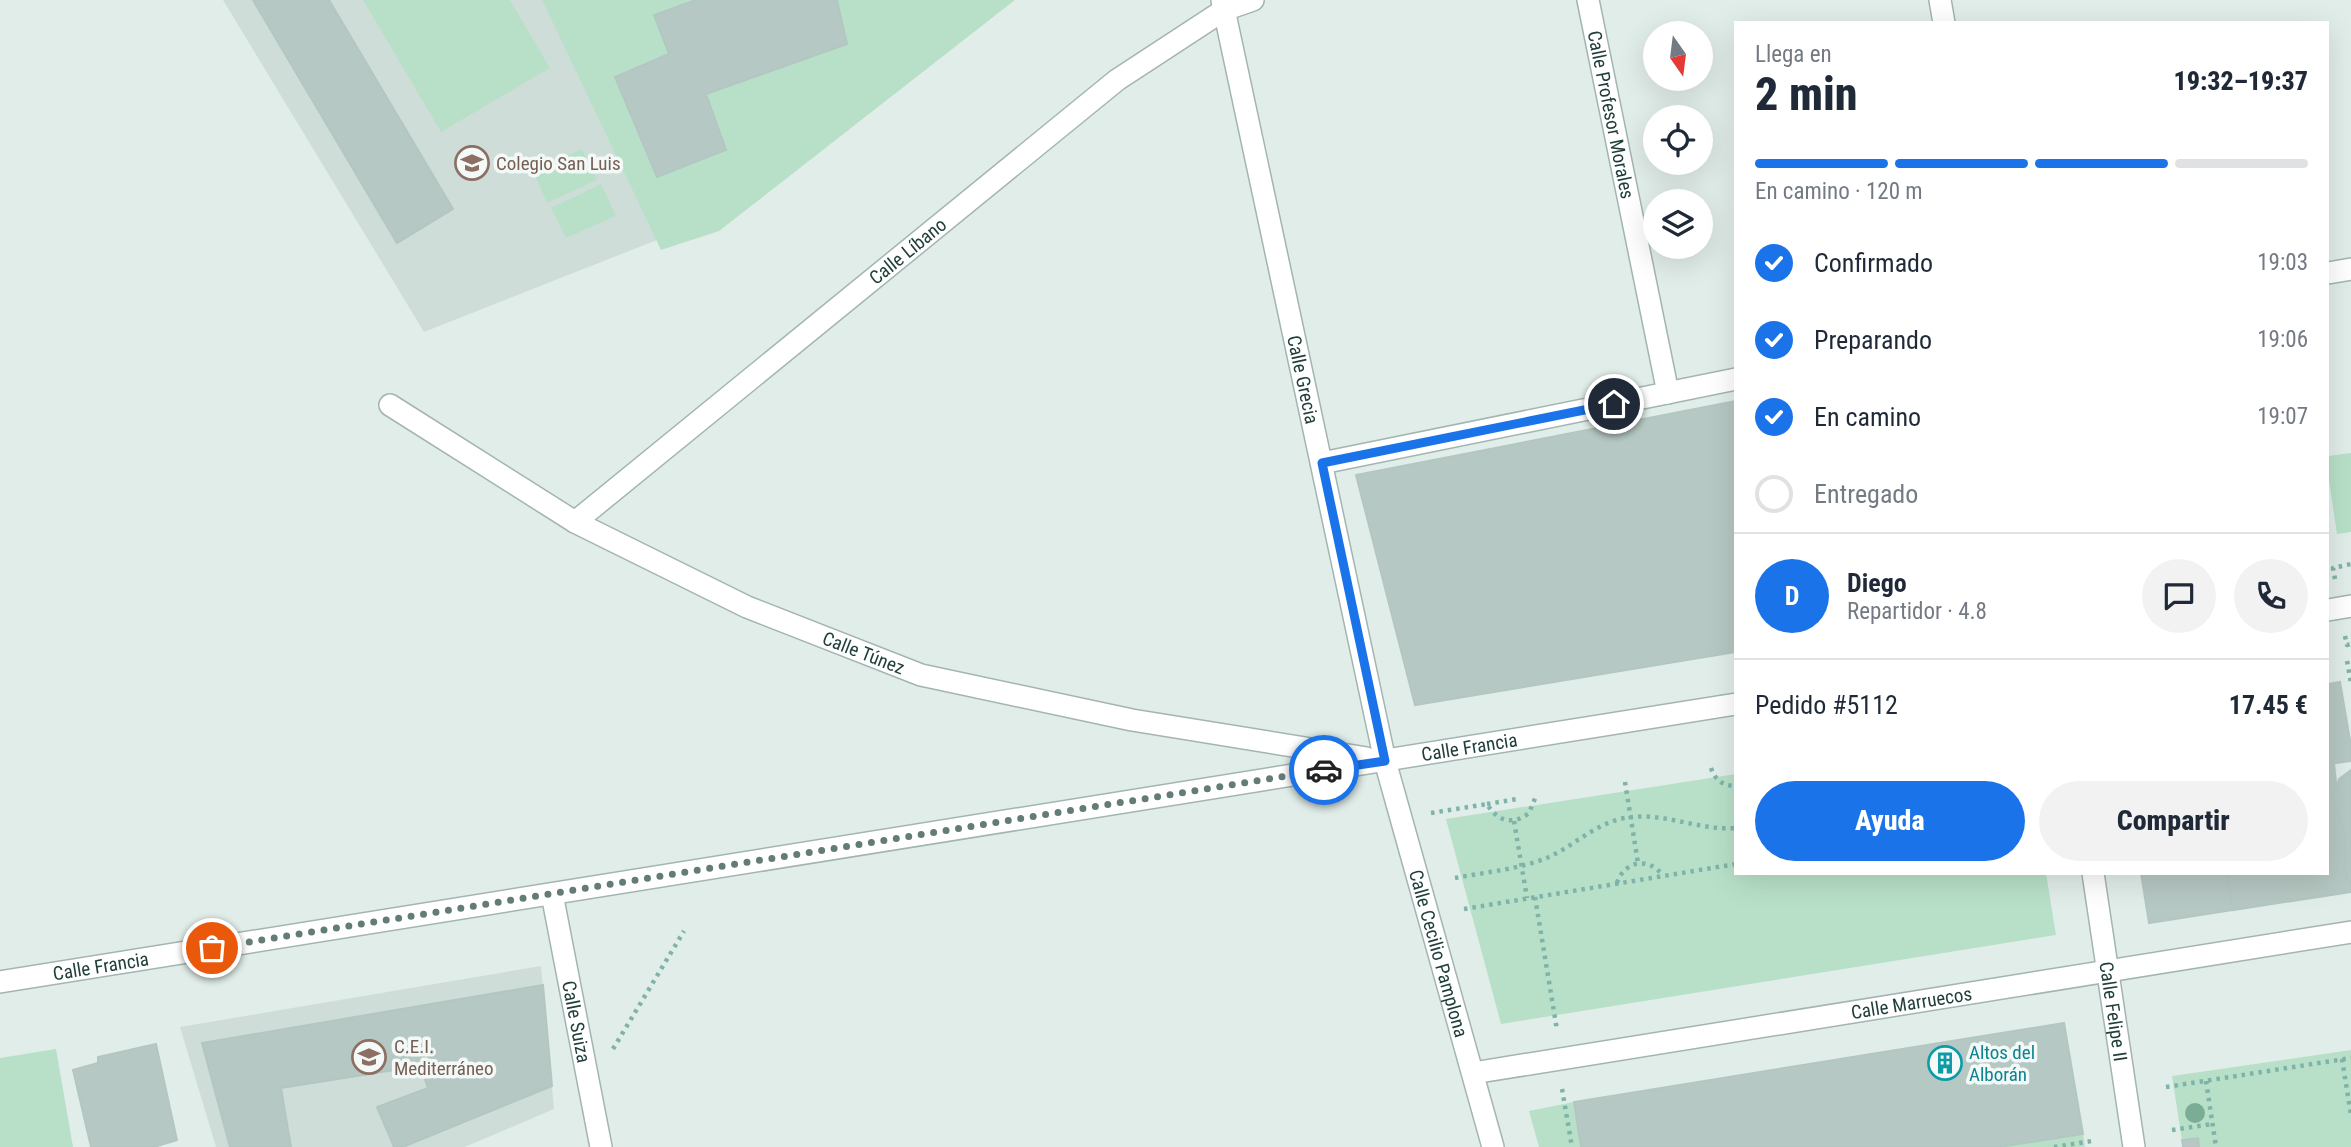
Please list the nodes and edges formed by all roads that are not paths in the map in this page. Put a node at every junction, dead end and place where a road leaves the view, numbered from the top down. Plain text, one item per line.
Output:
1 (1253, 0) edge
2 (1588, 0) edge
3 (1940, 0) edge
4 (1223, 5) edge
5 (1944, 21) edge
6 (2351, 269) edge
7 (2329, 273) edge
8 (1734, 379) edge
9 (1668, 393) junction
10 (390, 405) dead end
11 (1322, 463) junction
12 (575, 522) junction
13 (2351, 606) edge
14 (2329, 610) edge
15 (1734, 704) edge
16 (1385, 761) junction
17 (2094, 875) edge
18 (552, 894) junction
19 (2351, 932) edge
20 (2108, 972) junction
21 (0, 982) edge
22 (1473, 1073) junction
23 (601, 1147) edge
24 (1493, 1147) edge
25 (2134, 1147) edge

1 - 4 street, Calle Líbano
2 - 9 street, Calle Profesor Morales
3 - 5 street
4 - 11 street, Calle Grecia
4 - 12 street, Calle Líbano
6 - 7 street
8 - 9 street
9 - 11 street
10 - 12 street, Calle Túnez
11 - 16 street, Calle Grecia
12 - 16 street, Calle Túnez
13 - 14 street
15 - 16 street, Calle Francia
16 - 18 street, Calle Francia
16 - 22 street, Calle Cecilio Pamplona
17 - 20 street, Calle Felipe II
18 - 21 street, Calle Francia
18 - 23 street, Calle Suiza
19 - 20 street, Calle Marruecos
20 - 22 street, Calle Marruecos
20 - 25 street, Calle Felipe II
22 - 24 street, Calle Cecilio Pamplona

